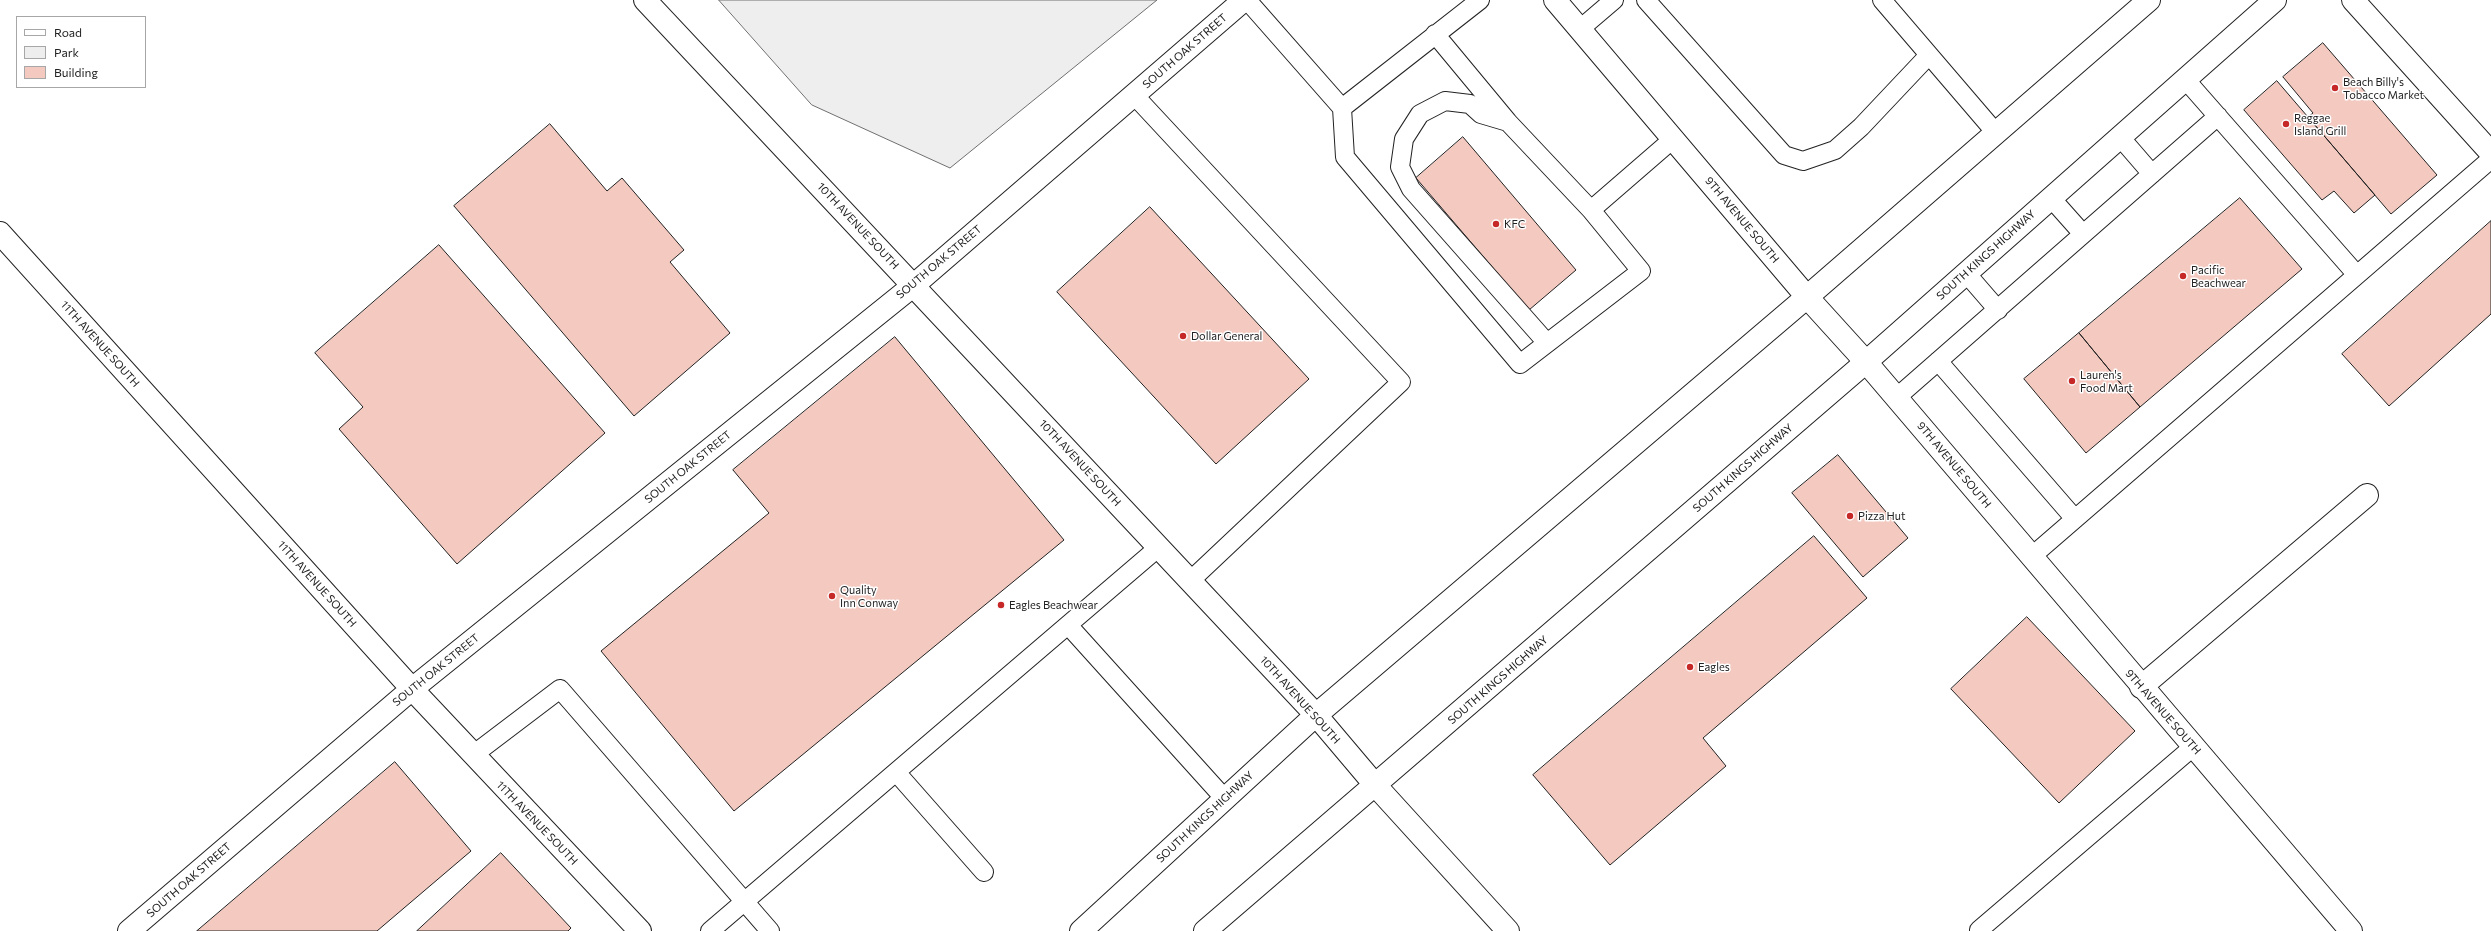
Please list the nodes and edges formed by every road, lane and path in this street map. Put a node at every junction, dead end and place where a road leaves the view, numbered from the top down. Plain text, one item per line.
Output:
1 (645, 0) edge
2 (1246, 0) edge
3 (1480, 0) edge
4 (1555, 0) edge
5 (1614, 0) edge
6 (1646, 0) edge
7 (1882, 0) edge
8 (2149, 0) edge
9 (2275, 0) edge
10 (2354, 0) edge
11 (1580, 29) junction
12 (1435, 34) junction
13 (1929, 55) junction
14 (2185, 79) junction
15 (1134, 95) junction
16 (1342, 108) junction
17 (2218, 116) junction
18 (1508, 122) junction
19 (1996, 133) junction
20 (2120, 137) junction
21 (1673, 139) junction
22 (2491, 153) edge
23 (2491, 160) edge
24 (2152, 174) junction
25 (2050, 198) junction
26 (1590, 210) junction
27 (0, 233) edge
28 (2083, 234) junction
29 (1966, 273) junction
30 (2357, 275) junction
31 (914, 285) junction
32 (1807, 297) junction
33 (1998, 310) junction
34 (1547, 343) junction
35 (1938, 361) junction
36 (1866, 362) junction
37 (1896, 398) junction
38 (2367, 495) dead end
39 (2075, 519) junction
40 (1159, 547) junction
41 (2032, 557) junction
42 (1190, 581) junction
43 (1068, 625) junction
44 (2141, 687) junction
45 (412, 689) junction
46 (1316, 715) junction
47 (2193, 747) junction
48 (473, 755) junction
49 (896, 772) junction
50 (1376, 786) junction
51 (1225, 799) junction
52 (984, 872) dead end
53 (745, 900) junction
54 (1979, 930) edge
55 (129, 931) edge
56 (640, 931) edge
57 (710, 931) edge
58 (770, 931) edge
59 (1081, 931) edge
60 (1205, 931) edge
61 (1508, 931) edge
62 (2351, 931) edge

1 - 31 street, 10TH AVENUE SOUTH
2 - 15 street, SOUTH OAK STREET
2 - 16 lane
3 - 12 lane
4 - 11 street, 9TH AVENUE SOUTH
5 - 11 lane
6 - 13 lane
7 - 13 lane
8 - 19 street, SOUTH KINGS HIGHWAY
9 - 14 street, SOUTH KINGS HIGHWAY
10 - 22 street
11 - 21 street, 9TH AVENUE SOUTH
12 - 16 lane
12 - 18 lane
13 - 19 lane
14 - 17 lane
14 - 20 street, SOUTH KINGS HIGHWAY
15 - 31 street, SOUTH OAK STREET
15 - 42 lane
16 - 34 lane
17 - 24 lane
17 - 30 lane
18 - 26 lane
18 - 34 lane
19 - 32 street, SOUTH KINGS HIGHWAY
20 - 24 lane
20 - 25 street, SOUTH KINGS HIGHWAY
21 - 26 lane
21 - 32 street, 9TH AVENUE SOUTH
23 - 30 lane
24 - 28 lane
25 - 28 lane
25 - 29 street, SOUTH KINGS HIGHWAY
26 - 34 lane
27 - 45 street, 11TH AVENUE SOUTH
28 - 33 lane
29 - 33 lane
29 - 36 street, SOUTH KINGS HIGHWAY
30 - 39 lane
31 - 40 street, 10TH AVENUE SOUTH
31 - 45 street, SOUTH OAK STREET
32 - 36 street, 9TH AVENUE SOUTH
32 - 46 street, SOUTH KINGS HIGHWAY
33 - 35 lane
35 - 37 lane
35 - 39 lane
36 - 37 street, 9TH AVENUE SOUTH
36 - 50 street, SOUTH KINGS HIGHWAY
37 - 41 street, 9TH AVENUE SOUTH
38 - 44 street
39 - 41 lane
40 - 42 street, 10TH AVENUE SOUTH
40 - 43 lane
41 - 44 street, 9TH AVENUE SOUTH
42 - 46 street, 10TH AVENUE SOUTH
43 - 49 lane
43 - 51 lane
44 - 47 street, 9TH AVENUE SOUTH
45 - 48 street, 11TH AVENUE SOUTH
45 - 55 street, SOUTH OAK STREET
46 - 50 street, 10TH AVENUE SOUTH
46 - 51 street, SOUTH KINGS HIGHWAY
47 - 54 lane
47 - 62 street, 9TH AVENUE SOUTH
48 - 53 lane
48 - 56 street, 11TH AVENUE SOUTH
49 - 52 lane
49 - 53 lane
50 - 60 street, SOUTH KINGS HIGHWAY
50 - 61 street, 10TH AVENUE SOUTH
51 - 59 street, SOUTH KINGS HIGHWAY
53 - 57 lane
53 - 58 lane

